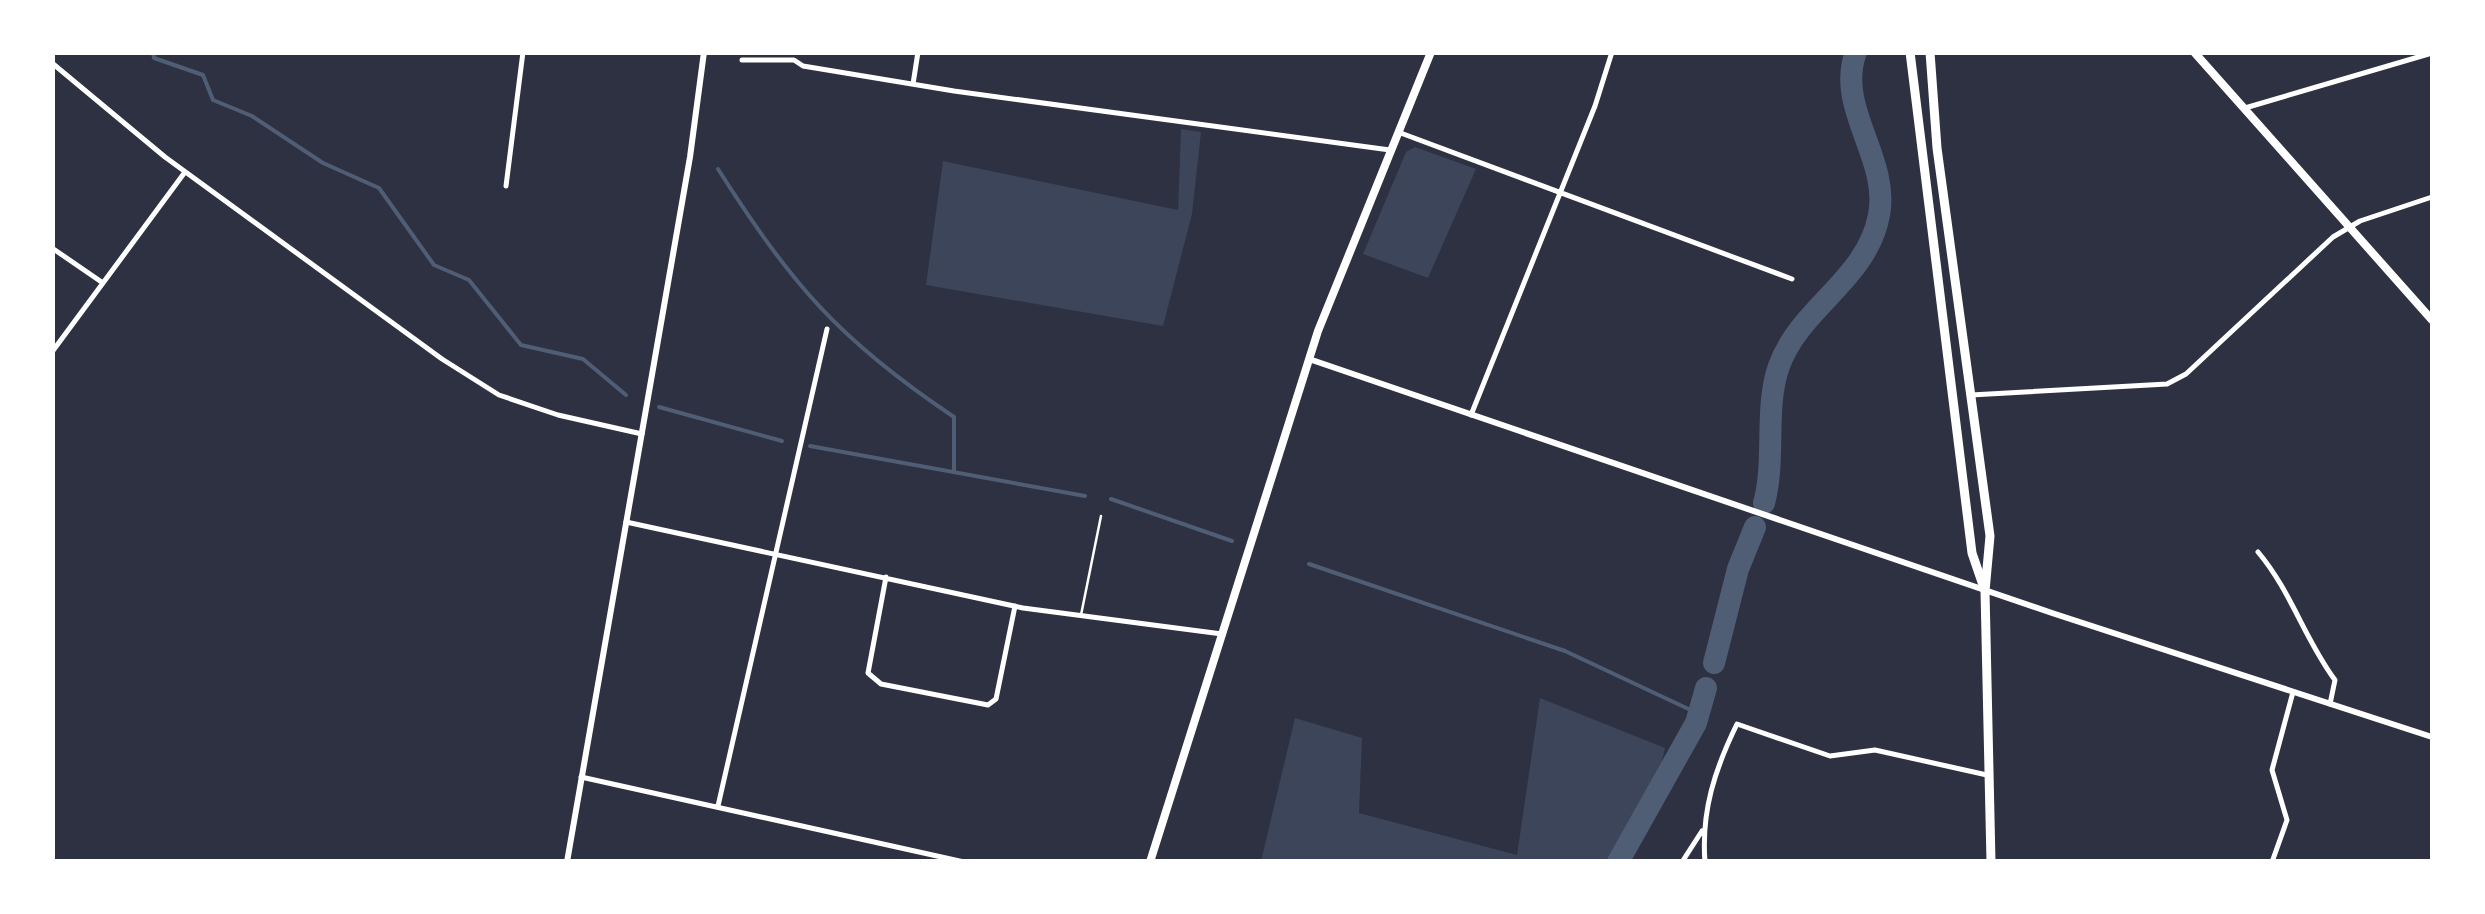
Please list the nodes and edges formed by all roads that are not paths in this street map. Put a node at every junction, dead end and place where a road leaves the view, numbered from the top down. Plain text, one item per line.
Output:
1 (524, 52) edge
2 (704, 52) edge
3 (918, 52) edge
4 (1431, 52) edge
5 (1612, 52) edge
6 (1910, 52) edge
7 (1930, 52) edge
8 (2194, 52) edge
9 (2432, 53) edge
10 (793, 56) edge
11 (742, 60) dead end
12 (52, 62) edge
13 (913, 84) junction
14 (2242, 109) junction
15 (1398, 132) junction
16 (1390, 150) junction
17 (186, 172) junction
18 (506, 186) dead end
19 (1561, 192) junction
20 (2432, 197) edge
21 (2348, 228) junction
22 (52, 248) edge
23 (1792, 279) dead end
24 (103, 283) junction
25 (2432, 320) edge
26 (827, 329) dead end
27 (52, 352) edge
28 (1308, 359) junction
29 (1971, 395) junction
30 (1471, 415) junction
31 (642, 434) junction
32 (1101, 516) dead end
33 (626, 522) junction
34 (2258, 552) dead end
35 (778, 554) junction
36 (886, 577) junction
37 (1985, 590) junction
38 (1015, 606) junction
39 (1081, 617) junction
40 (1222, 634) junction
41 (2294, 692) junction
42 (2330, 704) junction
43 (2432, 737) edge
44 (1990, 775) junction
45 (581, 776) junction
46 (718, 806) junction
47 (1702, 830) junction
48 (567, 862) edge
49 (964, 862) edge
50 (1150, 862) edge
51 (1682, 862) edge
52 (1705, 862) edge
53 (1991, 862) edge
54 (2272, 862) edge

1 - 18 street
2 - 31 street
3 - 13 street
4 - 15 main road
5 - 19 street
6 - 37 main road
7 - 29 main road
8 - 14 main road
9 - 14 street
10 - 11 street
10 - 13 street
12 - 17 street
13 - 16 street
14 - 21 main road
15 - 16 main road
15 - 19 street
16 - 28 main road
17 - 24 street
17 - 31 street
19 - 23 street
19 - 30 street
20 - 21 street
21 - 25 main road
21 - 29 street
22 - 24 street
24 - 27 street
26 - 35 street
28 - 30 street
28 - 40 main road
29 - 37 main road
30 - 37 street
31 - 33 street
32 - 39 lane
33 - 35 street
33 - 45 street
34 - 42 street
35 - 36 street
35 - 46 street
36 - 38 street
36 - 38 street
37 - 41 street
37 - 44 main road
38 - 39 street
39 - 40 street
40 - 50 main road
41 - 42 street
41 - 54 street
42 - 43 street
44 - 47 street
44 - 53 main road
45 - 46 street
45 - 48 street
46 - 49 street
47 - 51 street
47 - 52 street

